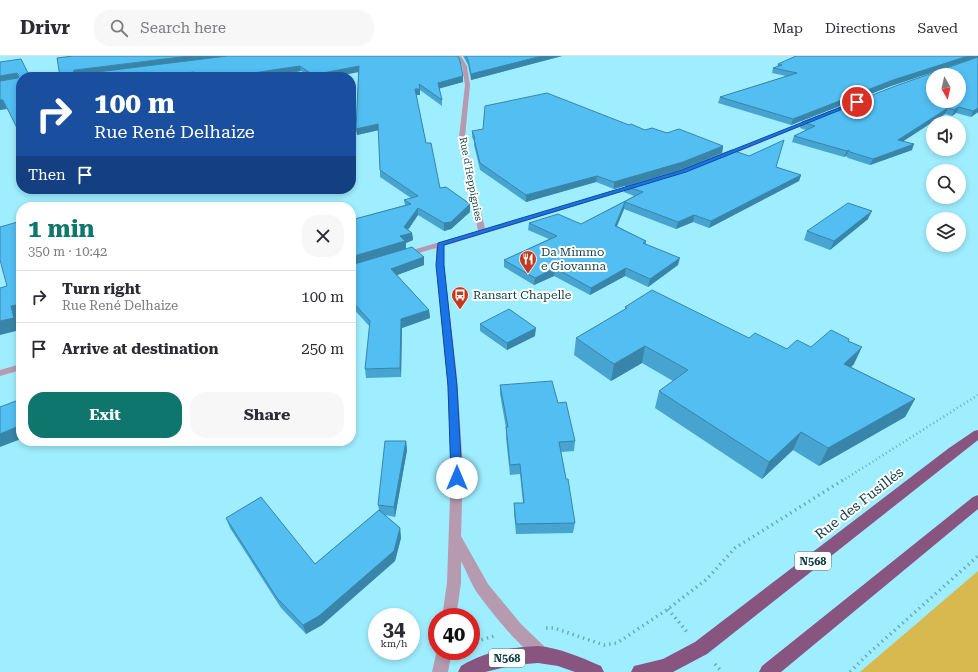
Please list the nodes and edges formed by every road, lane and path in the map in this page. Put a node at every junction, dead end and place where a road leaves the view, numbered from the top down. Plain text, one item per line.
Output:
1 (459, 56) edge
2 (818, 118) edge
3 (719, 158) edge
4 (643, 184) edge
5 (482, 232) junction
6 (440, 244) junction
7 (396, 257) edge
8 (16, 368) edge
9 (0, 373) edge
10 (978, 395) edge
11 (978, 434) edge
12 (978, 501) edge
13 (454, 537) junction
14 (978, 556) edge
15 (450, 608) edge
16 (516, 628) junction
17 (480, 640) edge
18 (541, 653) junction
19 (442, 660) edge
20 (440, 672) edge
21 (467, 672) edge
22 (595, 672) edge
23 (640, 672) edge
24 (768, 672) edge
25 (850, 672) edge

1 - 5 street, Rue d'Heppignies
2 - 3 street
4 - 5 street
5 - 6 street
6 - 7 street
6 - 13 street
8 - 9 street
10 - 16 path
11 - 23 highway, Rue des Fusillés / N568
12 - 24 highway
13 - 15 street
13 - 16 street
14 - 25 path
16 - 17 path
16 - 18 street
18 - 21 highway, N568
18 - 22 highway, N568
19 - 20 street

